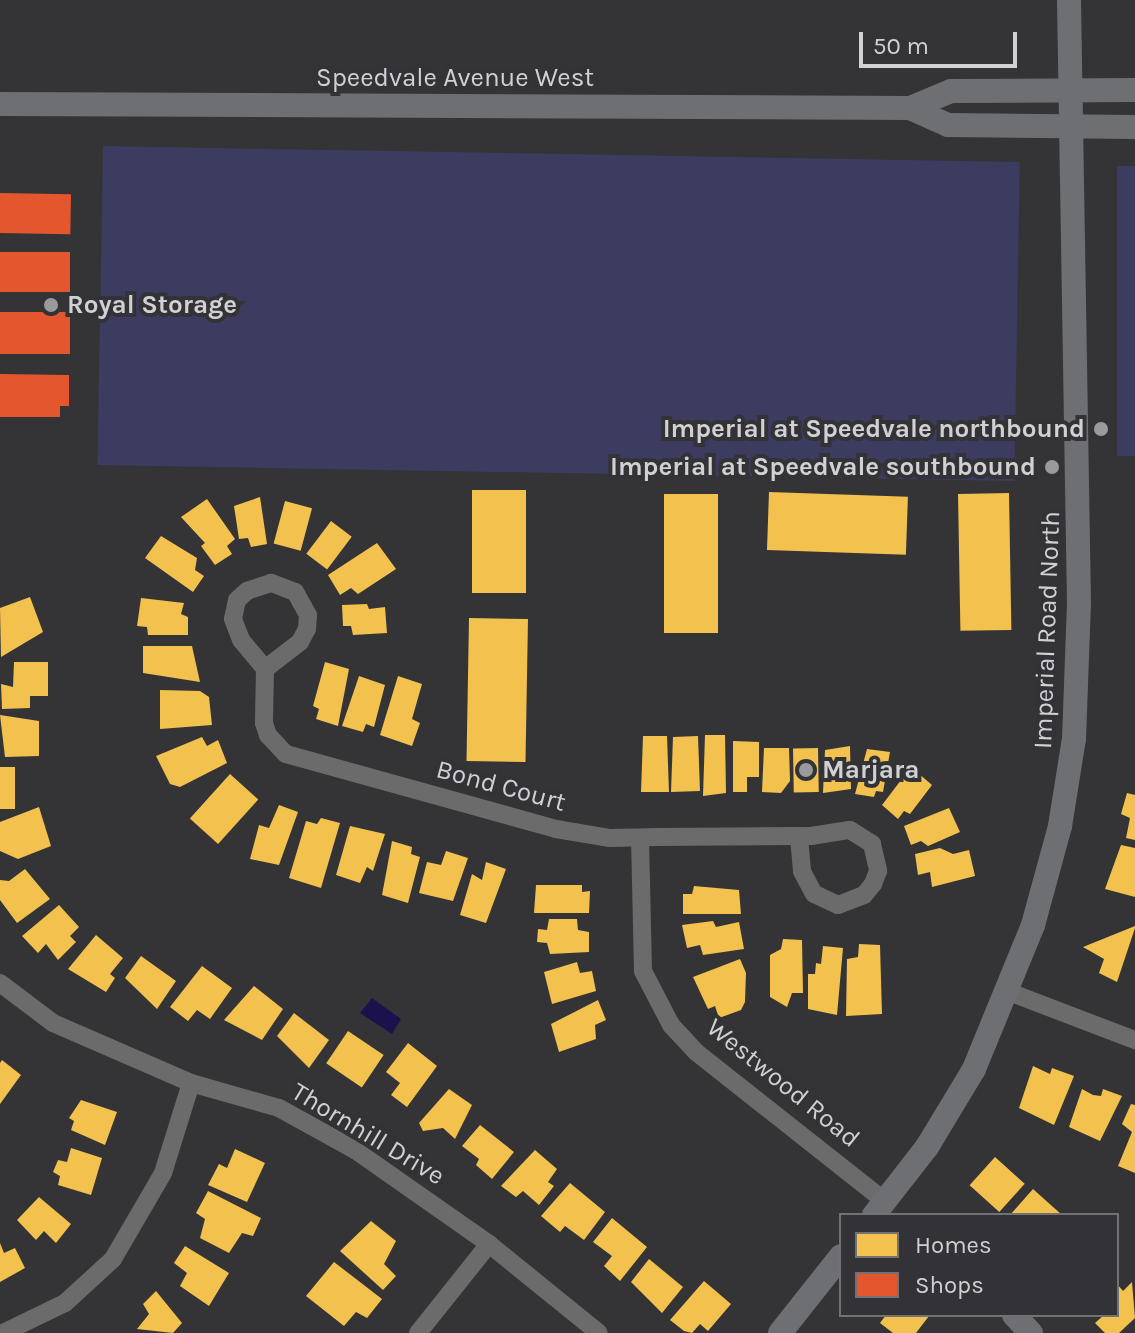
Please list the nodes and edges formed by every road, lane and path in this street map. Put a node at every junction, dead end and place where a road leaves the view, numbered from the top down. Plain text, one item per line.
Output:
1 (1069, 0) edge
2 (1070, 90) junction
3 (1135, 90) edge
4 (0, 104) edge
5 (910, 108) junction
6 (1071, 126) junction
7 (1135, 127) edge
8 (265, 669) junction
9 (799, 836) junction
10 (640, 838) junction
11 (0, 983) edge
12 (1009, 992) junction
13 (1135, 1040) edge
14 (191, 1083) junction
15 (886, 1210) edge
16 (489, 1244) junction
17 (839, 1259) edge
18 (1016, 1317) edge
19 (3, 1333) edge
20 (418, 1333) edge
21 (599, 1333) edge
22 (780, 1333) edge
23 (1031, 1333) edge

1 - 2 street, Imperial Road North
2 - 3 street, Speedvale Avenue West
2 - 5 street, Speedvale Avenue West
2 - 6 street, Imperial Road North
4 - 5 street, Speedvale Avenue West
5 - 6 street, Speedvale Avenue West
6 - 7 street, Speedvale Avenue West
6 - 12 street, Imperial Road North
8 - 8 street
8 - 10 street, Bond Court
9 - 9 street, Bond Court
9 - 10 street, Bond Court
10 - 15 street, Westwood Road
11 - 14 street, Thornhill Drive
12 - 13 street
12 - 15 street, Imperial Road North
14 - 16 street, Thornhill Drive
14 - 19 street
16 - 20 street
16 - 21 street, Thornhill Drive
17 - 22 street
18 - 23 street

